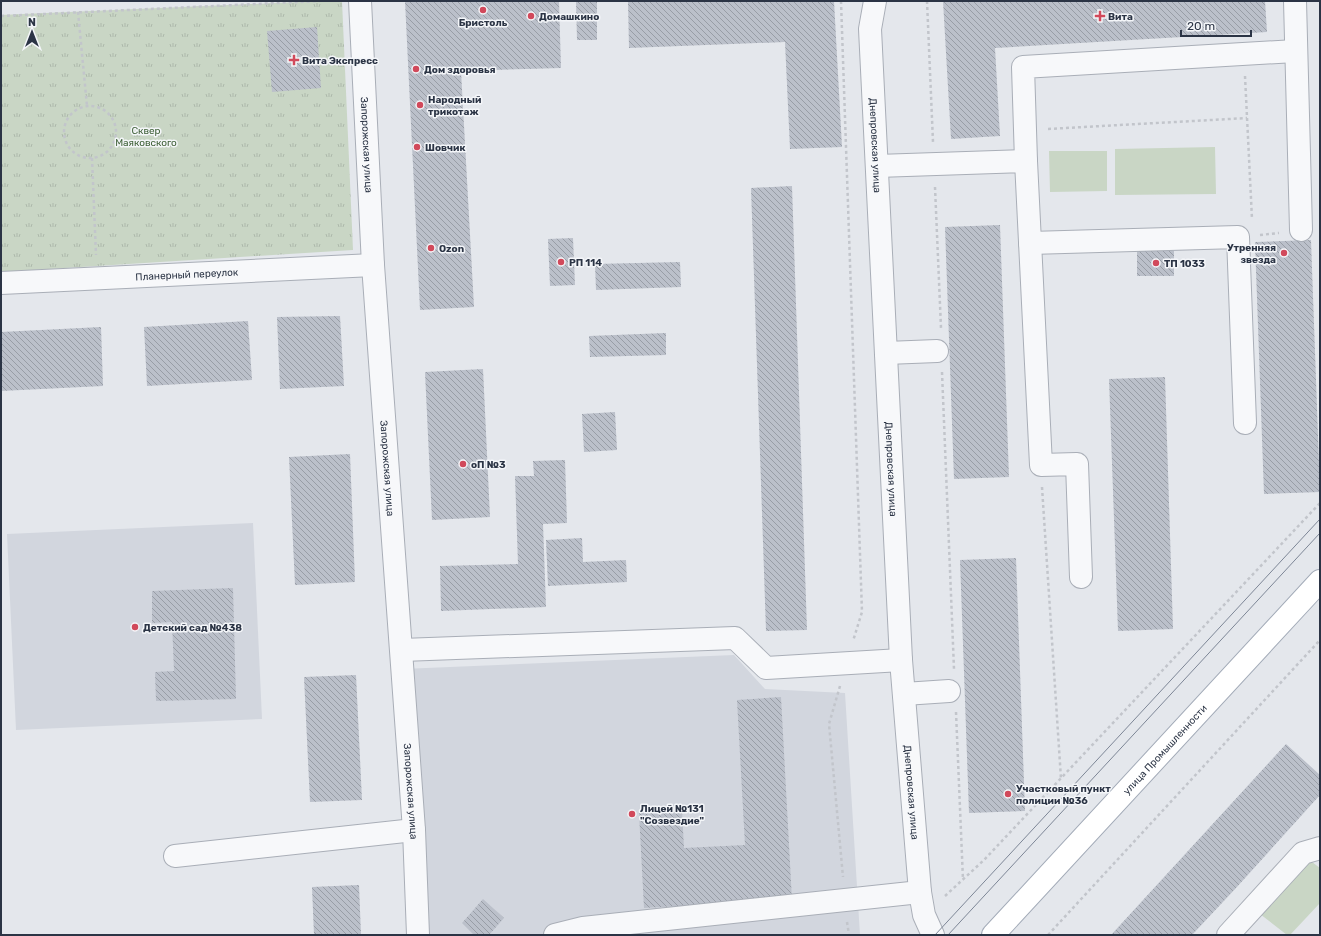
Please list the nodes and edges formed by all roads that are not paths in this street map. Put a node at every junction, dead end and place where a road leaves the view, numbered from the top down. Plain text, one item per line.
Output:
1 (360, 1) edge
2 (875, 1) edge
3 (1295, 1) edge
4 (1295, 51) junction
5 (1026, 161) junction
6 (877, 166) junction
7 (1301, 230) road end
8 (1030, 243) junction
9 (373, 265) junction
10 (1, 283) edge
11 (937, 351) road end
12 (886, 353) junction
13 (1245, 423) dead end
14 (1082, 577) dead end
15 (1320, 581) edge
16 (402, 650) junction
17 (901, 660) junction
18 (949, 691) road end
19 (904, 694) junction
20 (414, 830) junction
21 (1320, 848) edge
22 (174, 856) dead end
23 (920, 892) junction
24 (418, 935) edge
25 (555, 935) edge
26 (933, 935) edge
27 (993, 935) edge
28 (1228, 935) edge

1 - 9 street, Запорожская улица
2 - 6 street, Днепровская улица
3 - 4 street
4 - 5 street
4 - 7 street
5 - 6 street
5 - 8 street
6 - 12 street, Днепровская улица
8 - 13 street
8 - 14 street
9 - 10 street, Планерный переулок
9 - 16 street, Запорожская улица
11 - 12 street
12 - 17 street, Днепровская улица
15 - 27 main road, улица Промышленности
16 - 17 street
16 - 20 street, Запорожская улица
17 - 19 street, Днепровская улица
18 - 19 street
19 - 23 street, Днепровская улица
20 - 22 street
20 - 24 street, Запорожская улица
21 - 28 street
23 - 25 street
23 - 26 street, Днепровская улица

